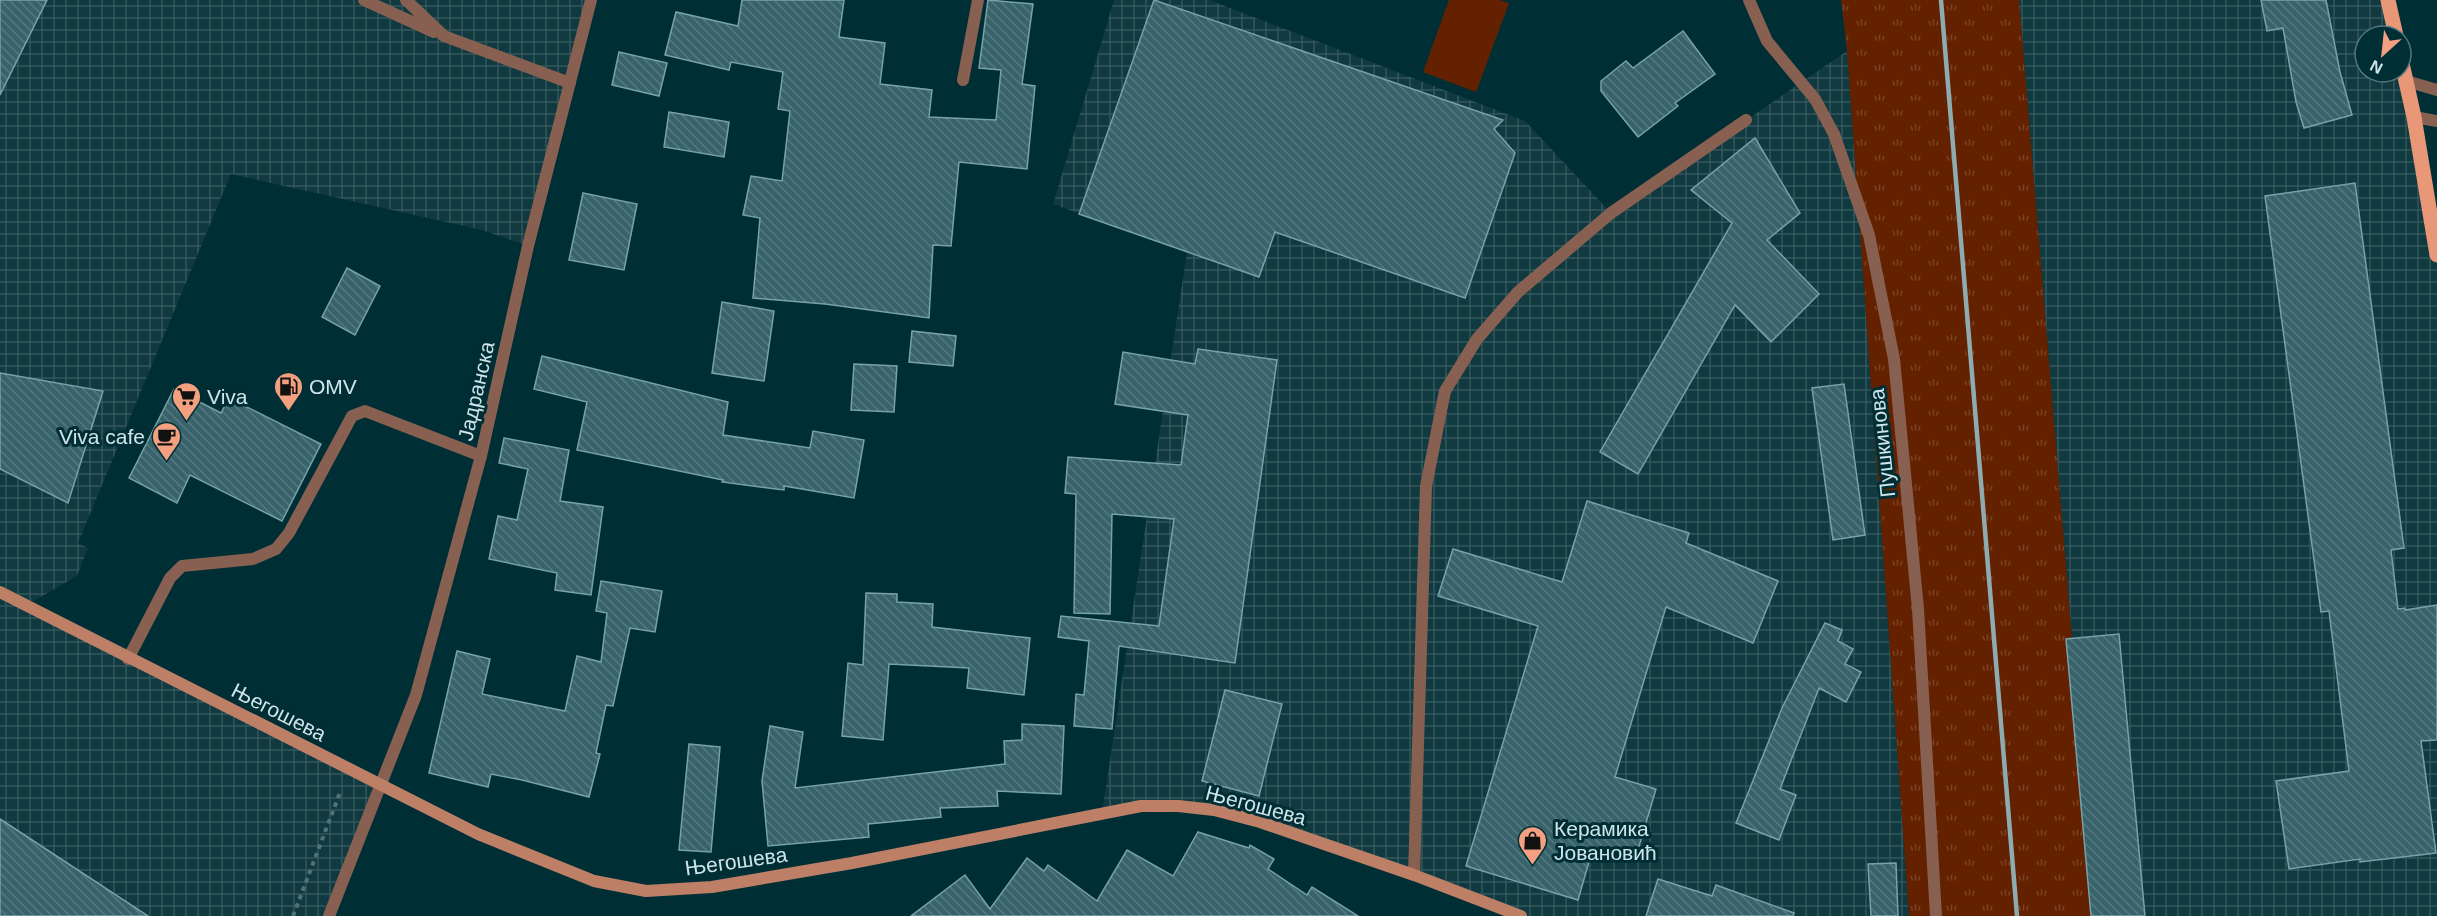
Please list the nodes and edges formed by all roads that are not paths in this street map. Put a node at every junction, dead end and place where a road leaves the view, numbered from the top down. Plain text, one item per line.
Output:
1 (364, 0) edge
2 (406, 0) edge
3 (591, 0) edge
4 (978, 0) edge
5 (1749, 0) edge
6 (2388, 0) edge
7 (2393, 24) edge
8 (444, 36) junction
9 (963, 80) dead end
10 (570, 83) junction
11 (2413, 83) edge
12 (2407, 84) edge
13 (2437, 90) edge
14 (2414, 117) junction
15 (1746, 120) dead end
16 (2437, 121) edge
17 (2437, 255) edge
18 (481, 456) junction
19 (0, 592) edge
20 (128, 659) junction
21 (382, 786) junction
22 (1414, 875) junction
23 (328, 916) edge
24 (1521, 916) edge
25 (1936, 916) edge

1 - 8 street
2 - 8 street
3 - 10 street, Јадранска
4 - 9 street
5 - 25 street, Пушкинова
6 - 7 main road
8 - 10 street
10 - 18 street, Јадранска
11 - 13 street
12 - 14 main road
14 - 16 street
14 - 17 main road
15 - 22 street
18 - 20 street
18 - 21 street, Јадранска
19 - 20 street, Његошева
20 - 21 street, Његошева
21 - 22 street, Његошева
21 - 23 street, Јадранска
22 - 24 street, Његошева

